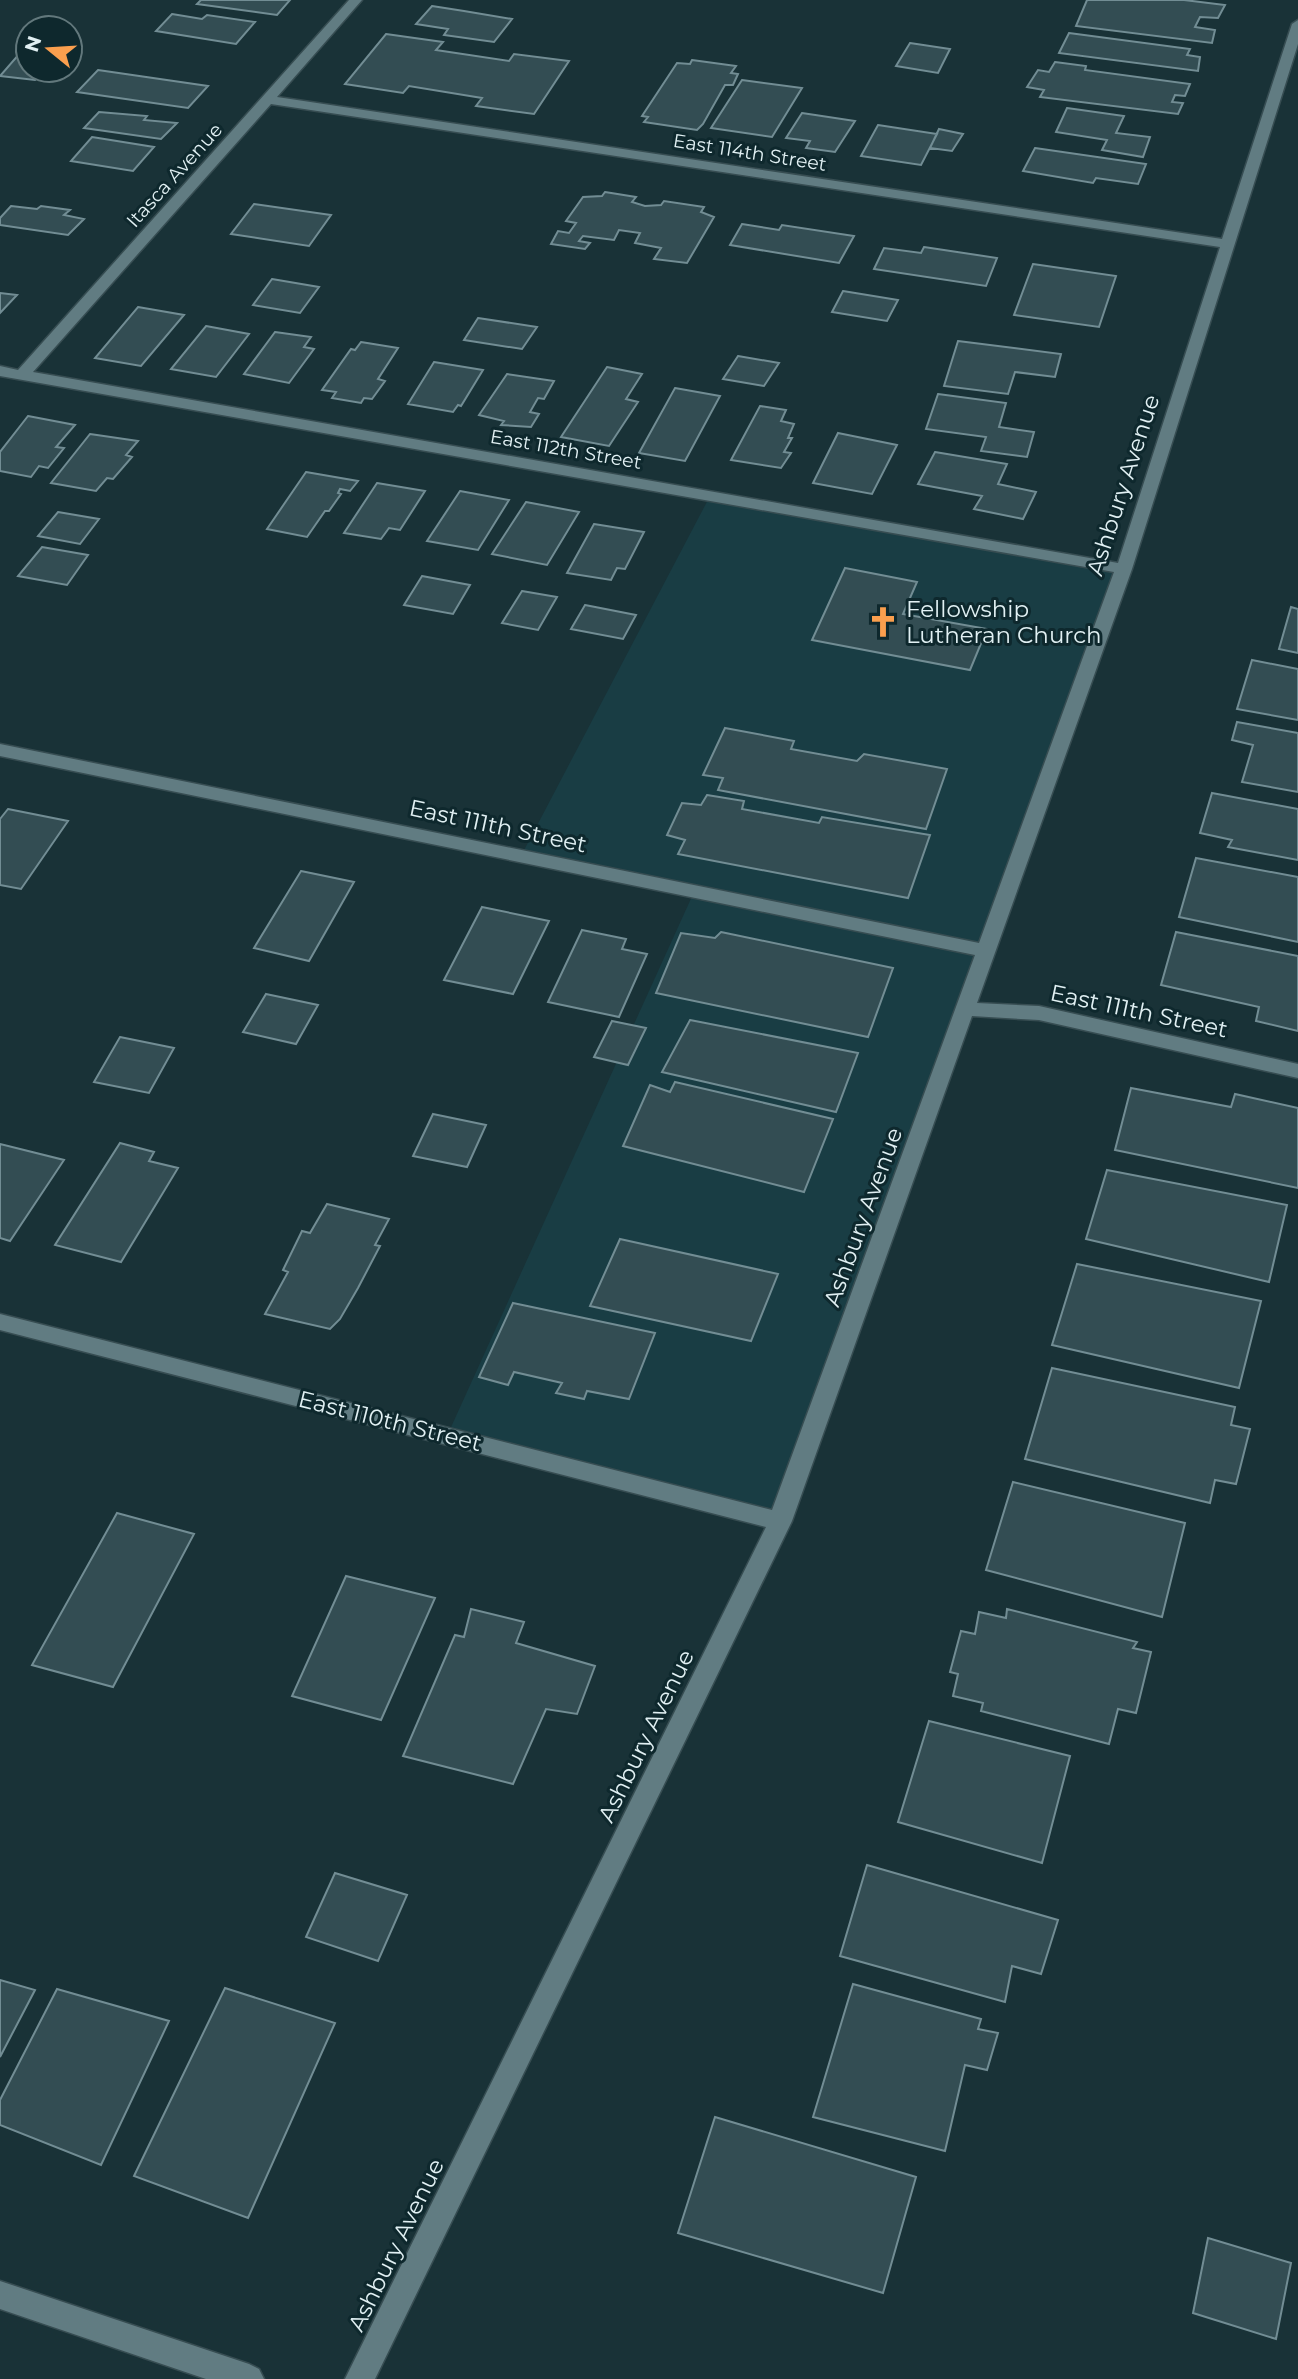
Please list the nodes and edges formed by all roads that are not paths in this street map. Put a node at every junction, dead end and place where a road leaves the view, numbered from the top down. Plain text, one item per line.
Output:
1 (356, 0) edge
2 (1298, 24) edge
3 (267, 100) junction
4 (1227, 244) junction
5 (0, 371) edge
6 (22, 375) junction
7 (1124, 569) junction
8 (0, 750) edge
9 (987, 951) junction
10 (967, 1009) junction
11 (1298, 1071) edge
12 (0, 1322) edge
13 (780, 1521) junction
14 (0, 2295) edge
15 (249, 2379) edge
16 (360, 2379) edge

1 - 3 street, Itasca Avenue
2 - 4 street, Ashbury Avenue
3 - 4 street, East 114th Street
3 - 6 street, Itasca Avenue
4 - 7 street, Ashbury Avenue
5 - 6 street, East 112th Street
6 - 7 street, East 112th Street
7 - 9 street, Ashbury Avenue
8 - 9 street, East 111th Street
9 - 10 street, Ashbury Avenue
10 - 11 street, East 111th Street
10 - 13 street, Ashbury Avenue
12 - 13 street, East 110th Street
13 - 16 street, Ashbury Avenue
14 - 15 street

